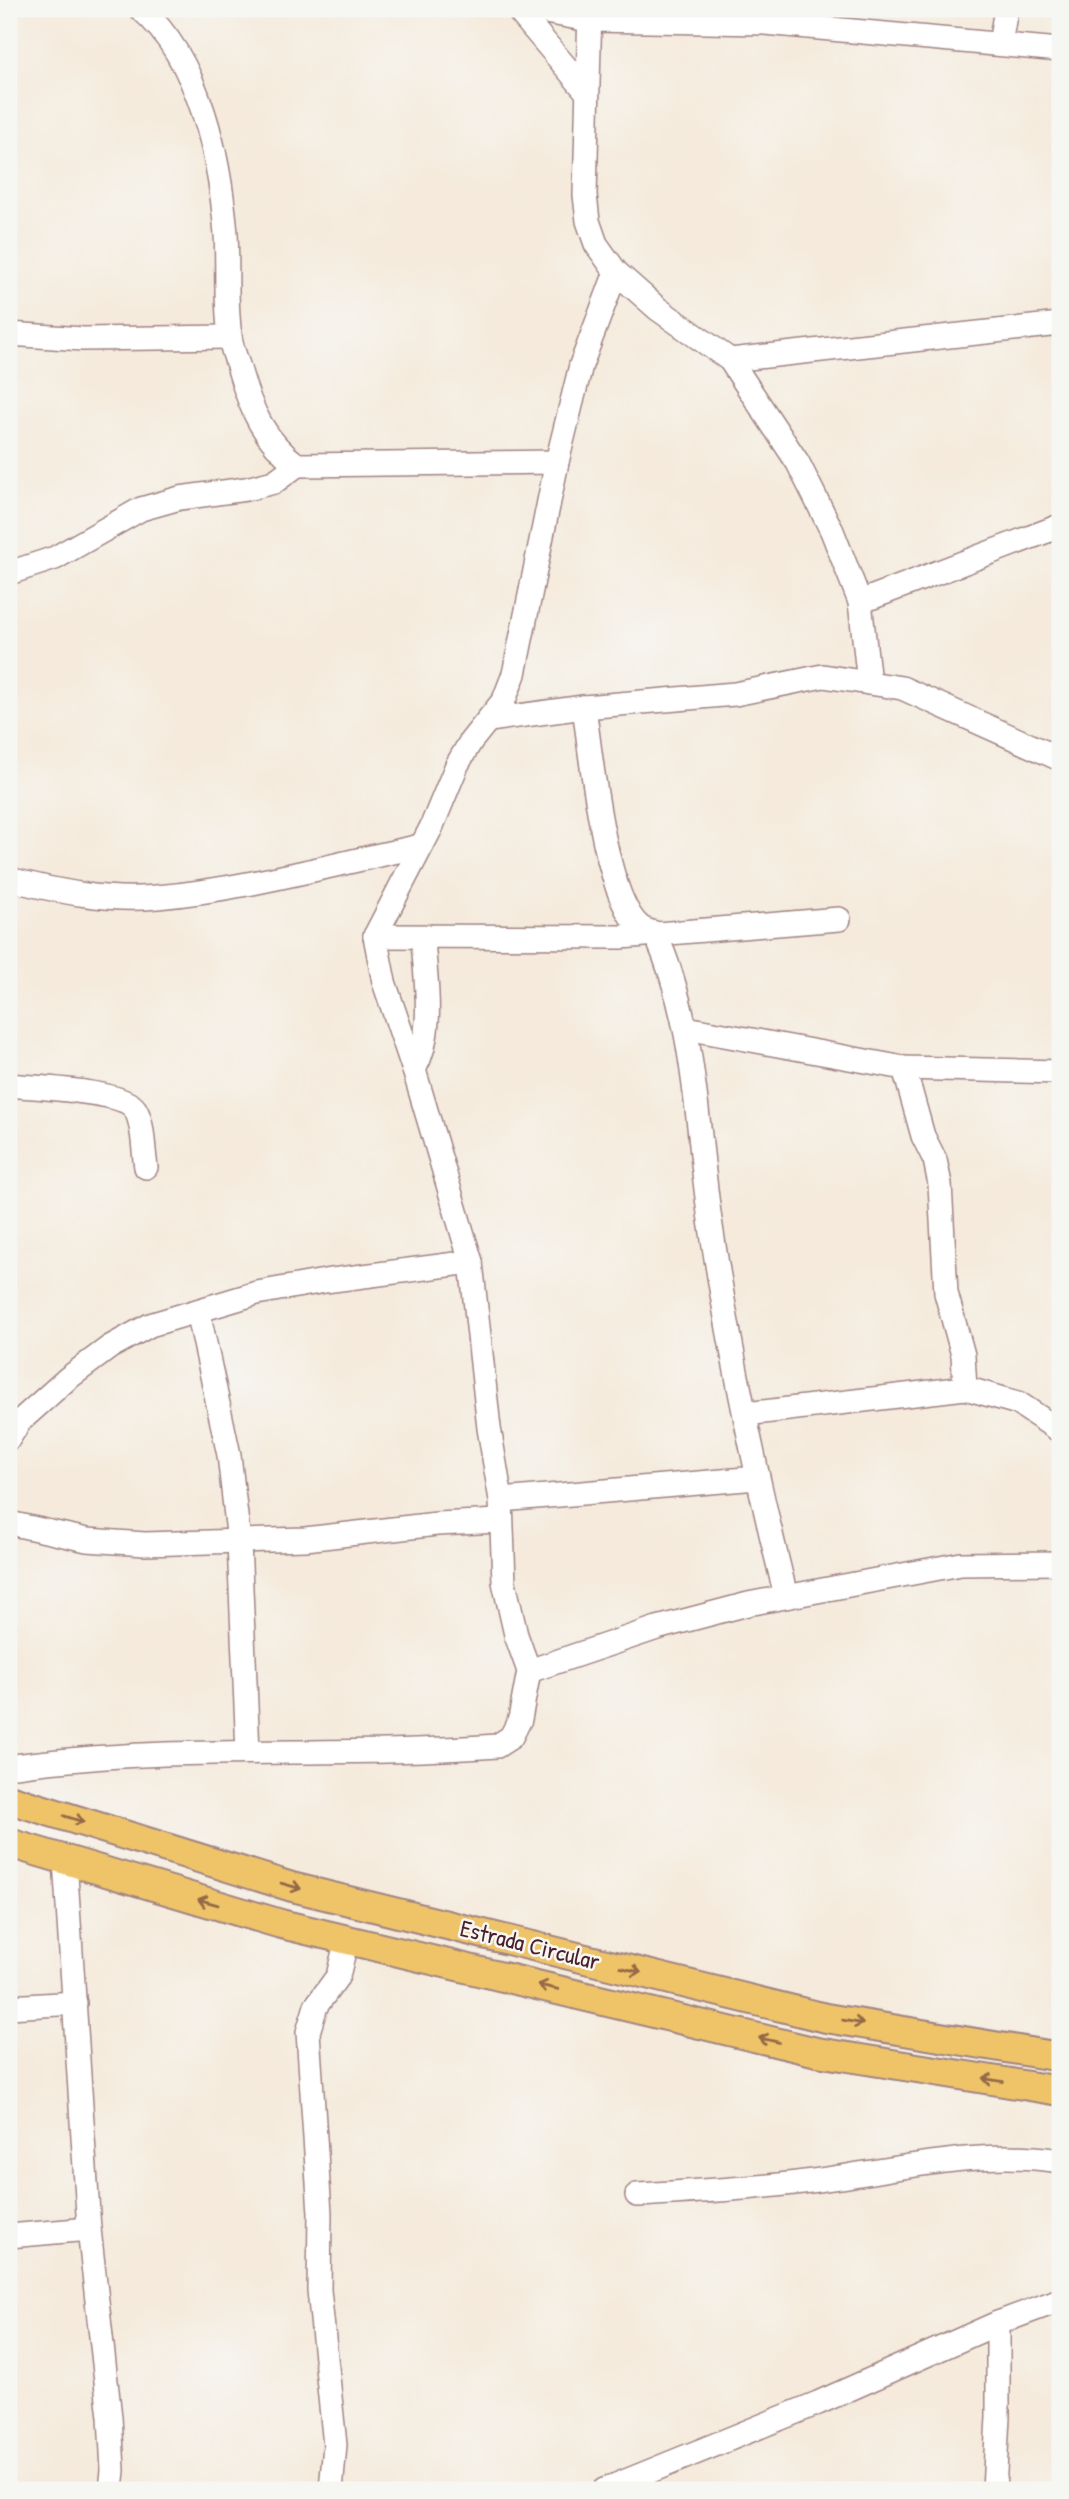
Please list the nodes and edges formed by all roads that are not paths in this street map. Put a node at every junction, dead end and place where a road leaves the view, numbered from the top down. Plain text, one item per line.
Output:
1 (141, 9) edge
2 (517, 9) edge
3 (529, 9) edge
4 (1006, 9) edge
5 (589, 15) edge
6 (1000, 44) junction
7 (1060, 50) edge
8 (586, 91) junction
9 (616, 272) junction
10 (1060, 324) edge
11 (9, 334) edge
12 (230, 337) junction
13 (730, 360) junction
14 (557, 462) junction
15 (297, 465) junction
16 (1060, 526) edge
17 (9, 573) edge
18 (860, 602) junction
19 (869, 683) junction
20 (584, 707) junction
21 (489, 720) junction
22 (1060, 759) edge
23 (421, 846) junction
24 (9, 879) edge
25 (839, 919) dead end
26 (655, 933) junction
27 (375, 936) junction
28 (423, 938) junction
29 (686, 1028) junction
30 (904, 1068) junction
31 (414, 1070) junction
32 (1060, 1072) edge
33 (9, 1085) edge
34 (146, 1167) dead end
35 (471, 1262) junction
36 (198, 1311) junction
37 (965, 1388) junction
38 (746, 1414) junction
39 (1060, 1431) edge
40 (9, 1438) edge
41 (757, 1478) junction
42 (500, 1510) junction
43 (9, 1523) edge
44 (239, 1542) junction
45 (1060, 1563) edge
46 (786, 1596) junction
47 (528, 1671) junction
48 (248, 1752) junction
49 (15, 1766) dead end
50 (9, 1799) edge
51 (9, 1843) edge
52 (65, 1860) junction
53 (347, 1939) junction
54 (75, 2003) junction
55 (9, 2007) edge
56 (1060, 2057) edge
57 (1060, 2091) edge
58 (1060, 2161) edge
59 (637, 2195) dead end
60 (89, 2228) junction
61 (9, 2236) edge
62 (1060, 2300) edge
63 (998, 2323) junction
64 (111, 2490) edge
65 (331, 2490) edge
66 (604, 2490) edge
67 (994, 2490) edge

1 - 12 street
2 - 8 street
3 - 5 street
4 - 6 street
5 - 6 street
5 - 8 street
6 - 7 street
8 - 9 street
9 - 13 street
9 - 14 street
10 - 13 street
11 - 12 street
12 - 15 street
13 - 18 street
14 - 15 street
14 - 21 street
15 - 17 street
16 - 18 street
18 - 19 street
19 - 20 street
19 - 22 street
20 - 21 street
20 - 26 street
21 - 23 street
23 - 24 street
23 - 27 street
25 - 26 street
26 - 28 street
26 - 29 street
27 - 28 street
27 - 31 street
28 - 31 street
29 - 30 street
29 - 38 street
30 - 32 street
30 - 37 street
31 - 35 street
33 - 34 street
35 - 36 street
35 - 42 street
36 - 40 street
36 - 44 street
37 - 38 street
37 - 39 street
38 - 41 street
41 - 42 street
41 - 46 street
42 - 44 street
42 - 47 street
43 - 44 street
44 - 48 street
45 - 46 street
46 - 47 street
47 - 48 street
48 - 49 street
50 -> 56 main road, Estrada Circular
51 - 52 main road, Estrada Circular
53 -> 52 main road, Estrada Circular
52 - 54 street
57 -> 53 main road, Estrada Circular
53 - 65 street
54 - 55 street
54 - 60 street
58 - 59 street
60 - 61 street
60 - 64 street
62 - 63 street
63 - 66 street
63 - 67 street

